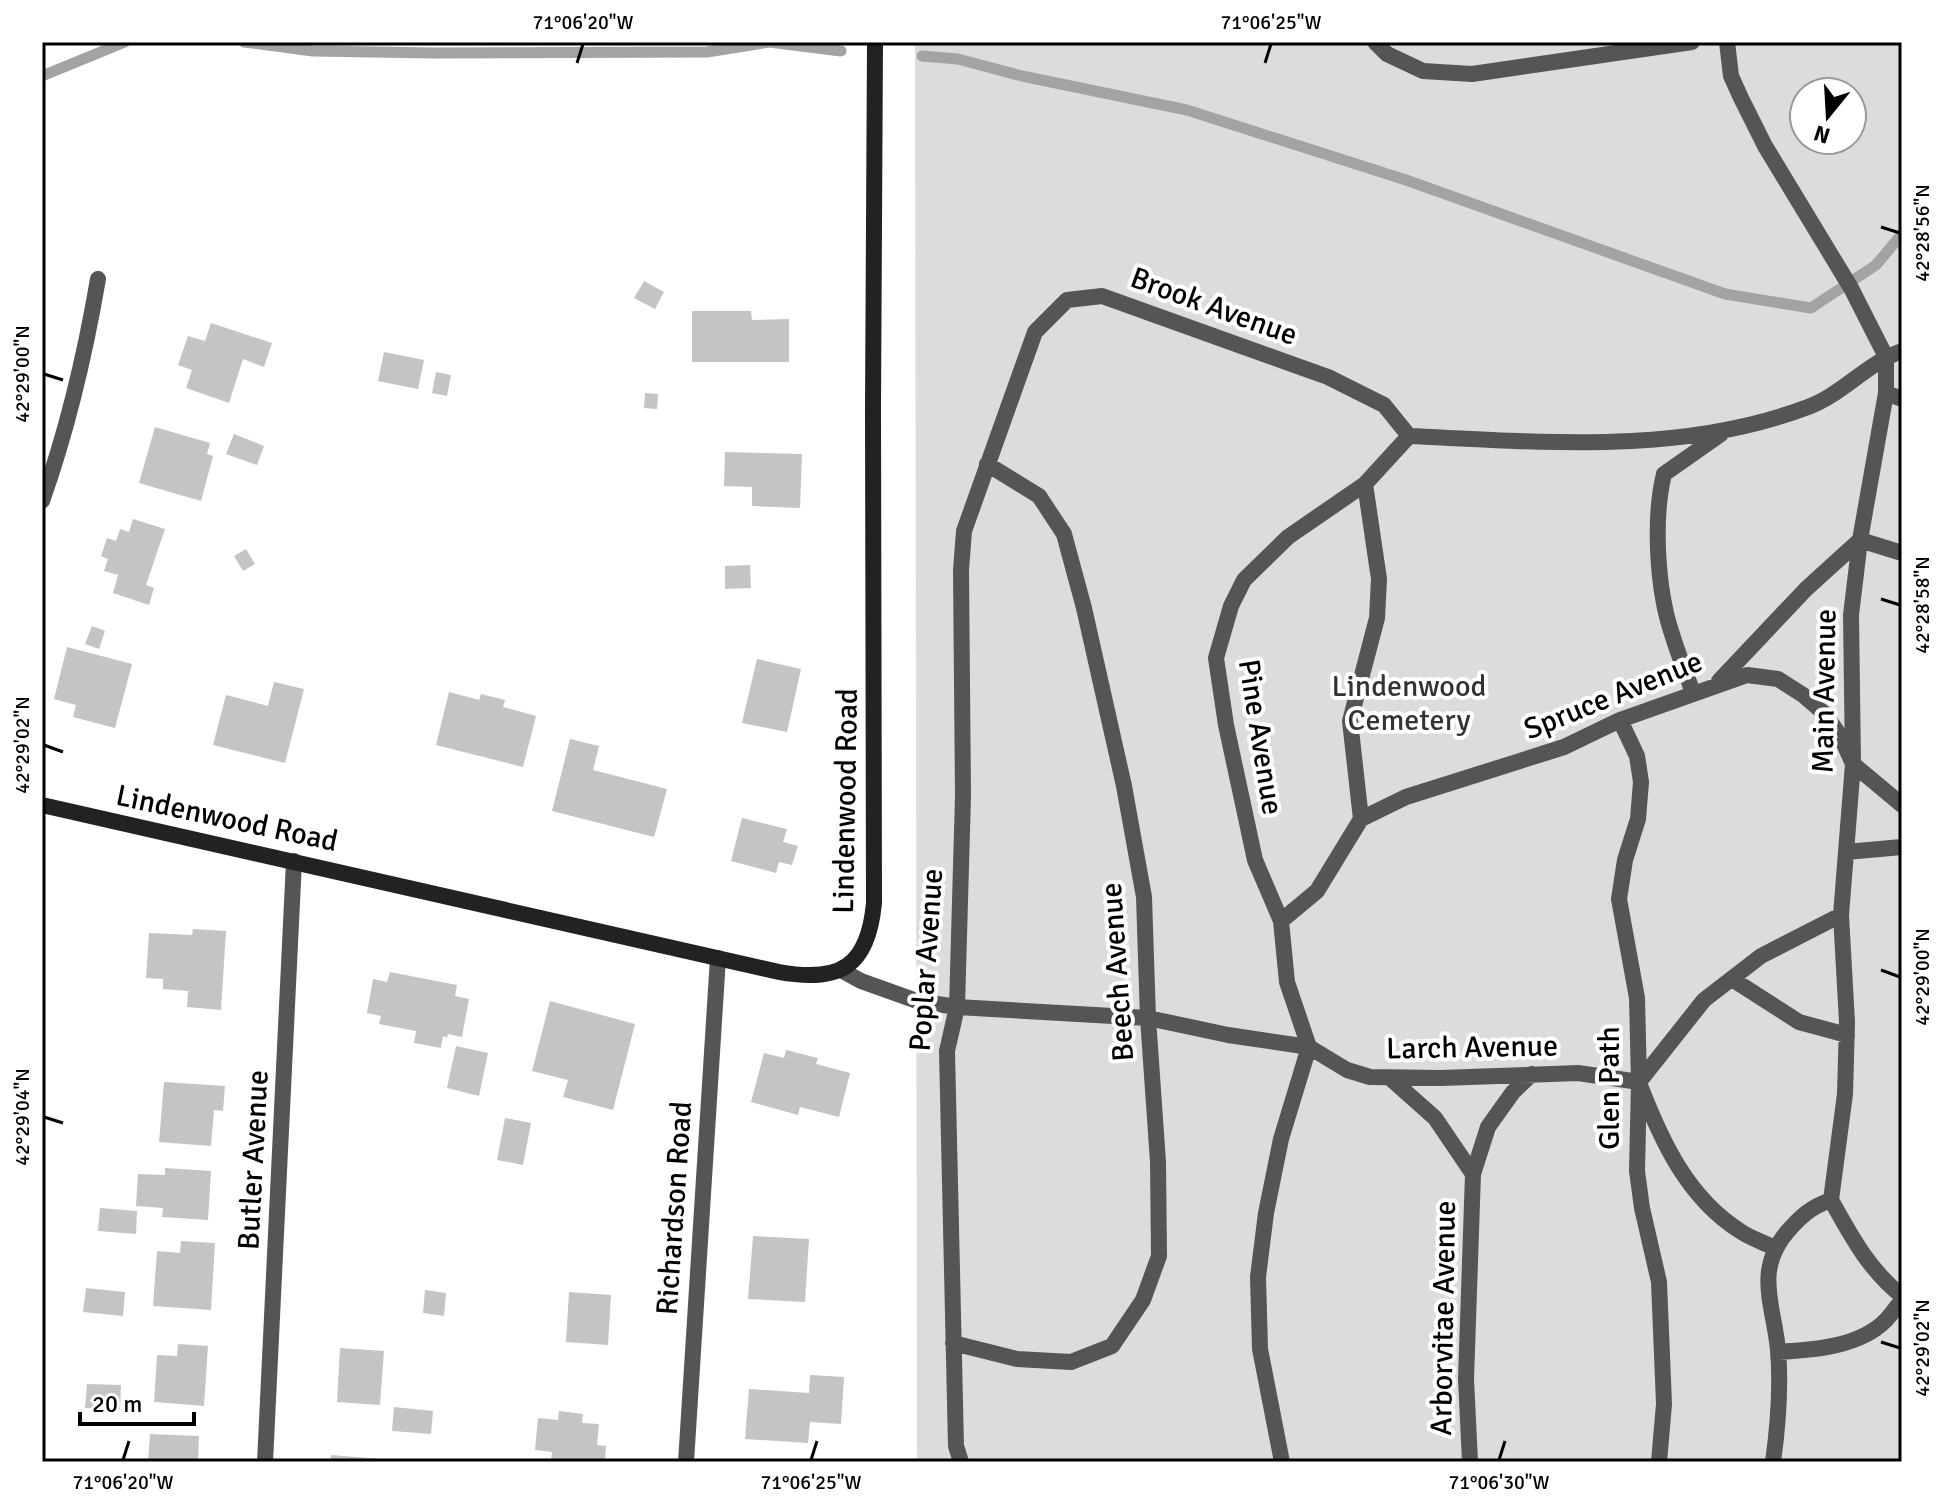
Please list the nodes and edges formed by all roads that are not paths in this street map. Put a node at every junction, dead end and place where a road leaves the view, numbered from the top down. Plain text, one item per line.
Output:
1 (875, 42) edge
2 (1375, 42) edge
3 (1692, 42) edge
4 (1727, 42) edge
5 (98, 279) dead end
6 (1894, 354) edge
7 (1894, 396) edge
8 (1723, 432) junction
9 (1409, 436) junction
10 (987, 464) junction
11 (1365, 484) junction
12 (42, 501) edge
13 (1860, 540) junction
14 (1902, 553) edge
15 (1715, 685) junction
16 (1693, 693) junction
17 (1620, 720) junction
18 (1853, 764) junction
19 (42, 805) edge
20 (1902, 805) edge
21 (1361, 819) junction
22 (1902, 847) edge
23 (1846, 852) junction
24 (294, 861) junction
25 (1841, 915) junction
26 (1281, 921) junction
27 (718, 958) junction
28 (841, 970) junction
29 (1732, 979) junction
30 (957, 1007) junction
31 (1148, 1018) junction
32 (1847, 1035) junction
33 (1309, 1047) junction
34 (1532, 1074) junction
35 (1390, 1078) junction
36 (1639, 1082) junction
37 (1473, 1174) junction
38 (1831, 1200) junction
39 (1774, 1248) junction
40 (1902, 1298) edge
41 (953, 1343) junction
42 (1778, 1352) junction
43 (265, 1462) edge
44 (686, 1462) edge
45 (961, 1462) edge
46 (1282, 1462) edge
47 (1470, 1462) edge
48 (1659, 1462) edge
49 (1773, 1462) edge

1 - 28 street, Lindenwood Road
2 - 3 street
4 - 6 street, Main Avenue
5 - 12 street
6 - 7 street, Main Avenue
6 - 8 street
7 - 13 street, Main Avenue
8 - 9 street
8 - 16 street
9 - 10 street, Brook Avenue
9 - 11 street, Pine Avenue
10 - 30 street, Poplar Avenue
10 - 31 street, Beech Avenue
11 - 21 street
11 - 26 street, Pine Avenue
13 - 14 street
13 - 15 street
13 - 18 street, Main Avenue
15 - 16 street, Spruce Avenue
15 - 18 street, Spruce Avenue
16 - 17 street, Spruce Avenue
17 - 21 street, Spruce Avenue
17 - 36 street, Glen Path
18 - 20 street
18 - 23 street, Main Avenue
19 - 24 street, Lindenwood Road
21 - 26 street
22 - 23 street
23 - 25 street, Main Avenue
24 - 27 street, Lindenwood Road
24 - 43 street, Butler Avenue
25 - 29 street
25 - 32 street, Main Avenue
26 - 33 street, Pine Avenue
27 - 28 street, Lindenwood Road
27 - 44 street, Richardson Road
28 - 30 street, Larch Avenue
29 - 32 street
29 - 36 street
30 - 31 street, Larch Avenue
30 - 41 street, Poplar Avenue
31 - 33 street, Larch Avenue
31 - 41 street, Beech Avenue
32 - 38 street, Main Avenue
33 - 35 street, Larch Avenue
33 - 46 street
34 - 35 street, Larch Avenue
34 - 36 street, Larch Avenue
34 - 37 street, Arborvitae Avenue
35 - 37 street, Arborvitae Avenue
36 - 39 street
36 - 48 street, Glen Path
37 - 47 street, Arborvitae Avenue
38 - 39 street
38 - 40 street
39 - 42 street
40 - 42 street
41 - 45 street, Poplar Avenue
42 - 49 street

